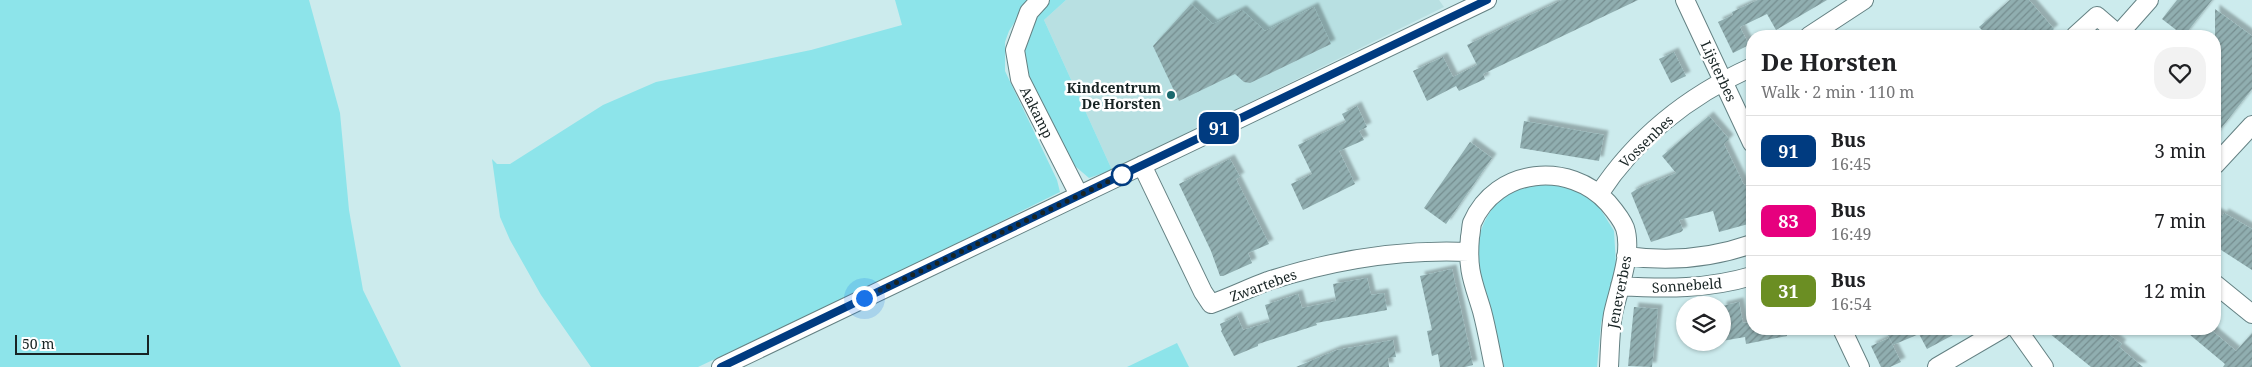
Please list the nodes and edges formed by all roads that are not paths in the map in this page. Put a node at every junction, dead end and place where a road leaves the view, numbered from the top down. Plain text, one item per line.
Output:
1 (1040, 0) edge
2 (1487, 0) edge
3 (1686, 0) edge
4 (1864, 0) edge
5 (2149, 0) edge
6 (1817, 30) edge
7 (2082, 30) edge
8 (2112, 30) edge
9 (2123, 30) edge
10 (1746, 70) edge
11 (1723, 80) junction
12 (2252, 124) edge
13 (1746, 130) edge
14 (2221, 158) edge
15 (1142, 165) junction
16 (1600, 194) junction
17 (1079, 195) junction
18 (1746, 245) edge
19 (1469, 252) junction
20 (1626, 256) junction
21 (1746, 277) edge
22 (1620, 286) junction
23 (2221, 289) edge
24 (2252, 314) edge
25 (1845, 335) edge
26 (1992, 335) edge
27 (2021, 335) edge
28 (721, 367) edge
29 (1494, 367) edge
30 (1609, 367) edge
31 (1860, 367) edge
32 (1937, 367) edge
33 (2044, 367) edge

1 - 17 street, Aakamp
2 - 15 street
3 - 11 street, Lijsterbes
4 - 6 street
5 - 9 street
7 - 8 street
10 - 11 street, Vossenbes
11 - 13 street, Lijsterbes
11 - 16 street, Vossenbes
12 - 14 street
15 - 17 street
15 - 19 street, Zwartebes
16 - 19 street, Jeneverbes
16 - 20 street, Jeneverbes
17 - 28 street
18 - 20 street, Sonnebeld
19 - 29 street, Jeneverbes
20 - 22 street, Jeneverbes
21 - 22 street, Sonnebeld
22 - 30 street, Jeneverbes
23 - 24 street
25 - 31 street
26 - 32 street
27 - 33 street

